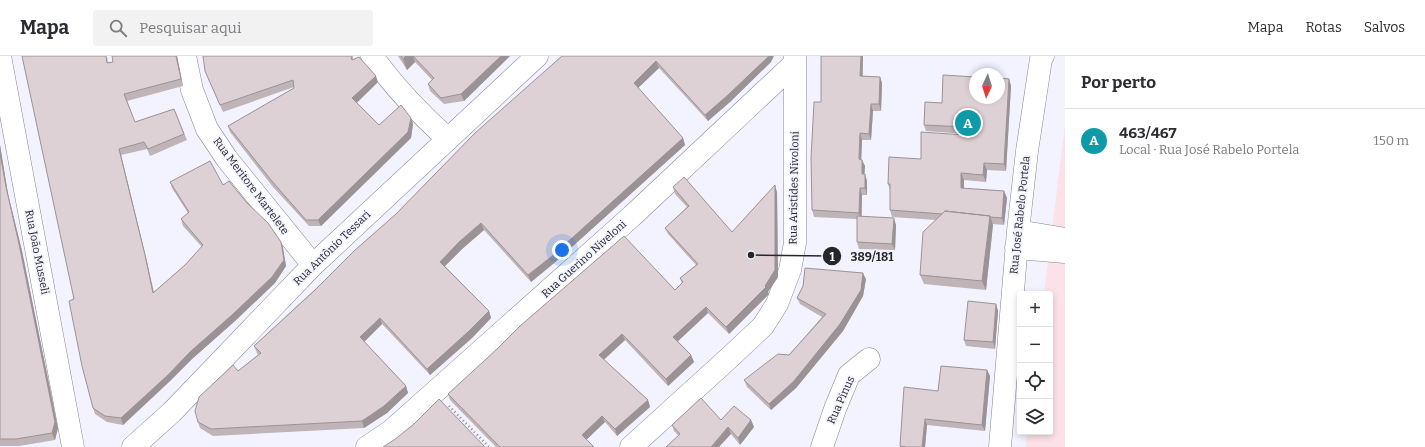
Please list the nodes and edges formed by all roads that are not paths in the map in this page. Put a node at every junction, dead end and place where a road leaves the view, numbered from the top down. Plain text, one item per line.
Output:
1 (0, 56) edge
2 (185, 56) edge
3 (372, 56) edge
4 (537, 56) edge
5 (1041, 57) edge
6 (795, 60) edge
7 (448, 139) junction
8 (1017, 239) junction
9 (1065, 239) edge
10 (1065, 252) edge
11 (313, 265) junction
12 (869, 359) dead end
13 (73, 447) edge
14 (133, 447) edge
15 (367, 447) edge
16 (631, 447) edge
17 (822, 447) edge
18 (1000, 447) edge

1 - 13 street, Rua João Musseli
2 - 11 street, Rua Meritore Martelete
3 - 7 street
4 - 7 street, Rua Antônio Tessari
5 - 8 street, Rua José Rabelo Portela
6 - 15 street, Rua Guerino Niveloni
6 - 16 street, Rua Aristídes Nivoloni
7 - 11 street, Rua Antônio Tessari
8 - 9 street
8 - 10 street
8 - 18 street, Rua José Rabelo Portela
11 - 14 street, Rua Antônio Tessari
12 - 17 street, Rua Pinus

